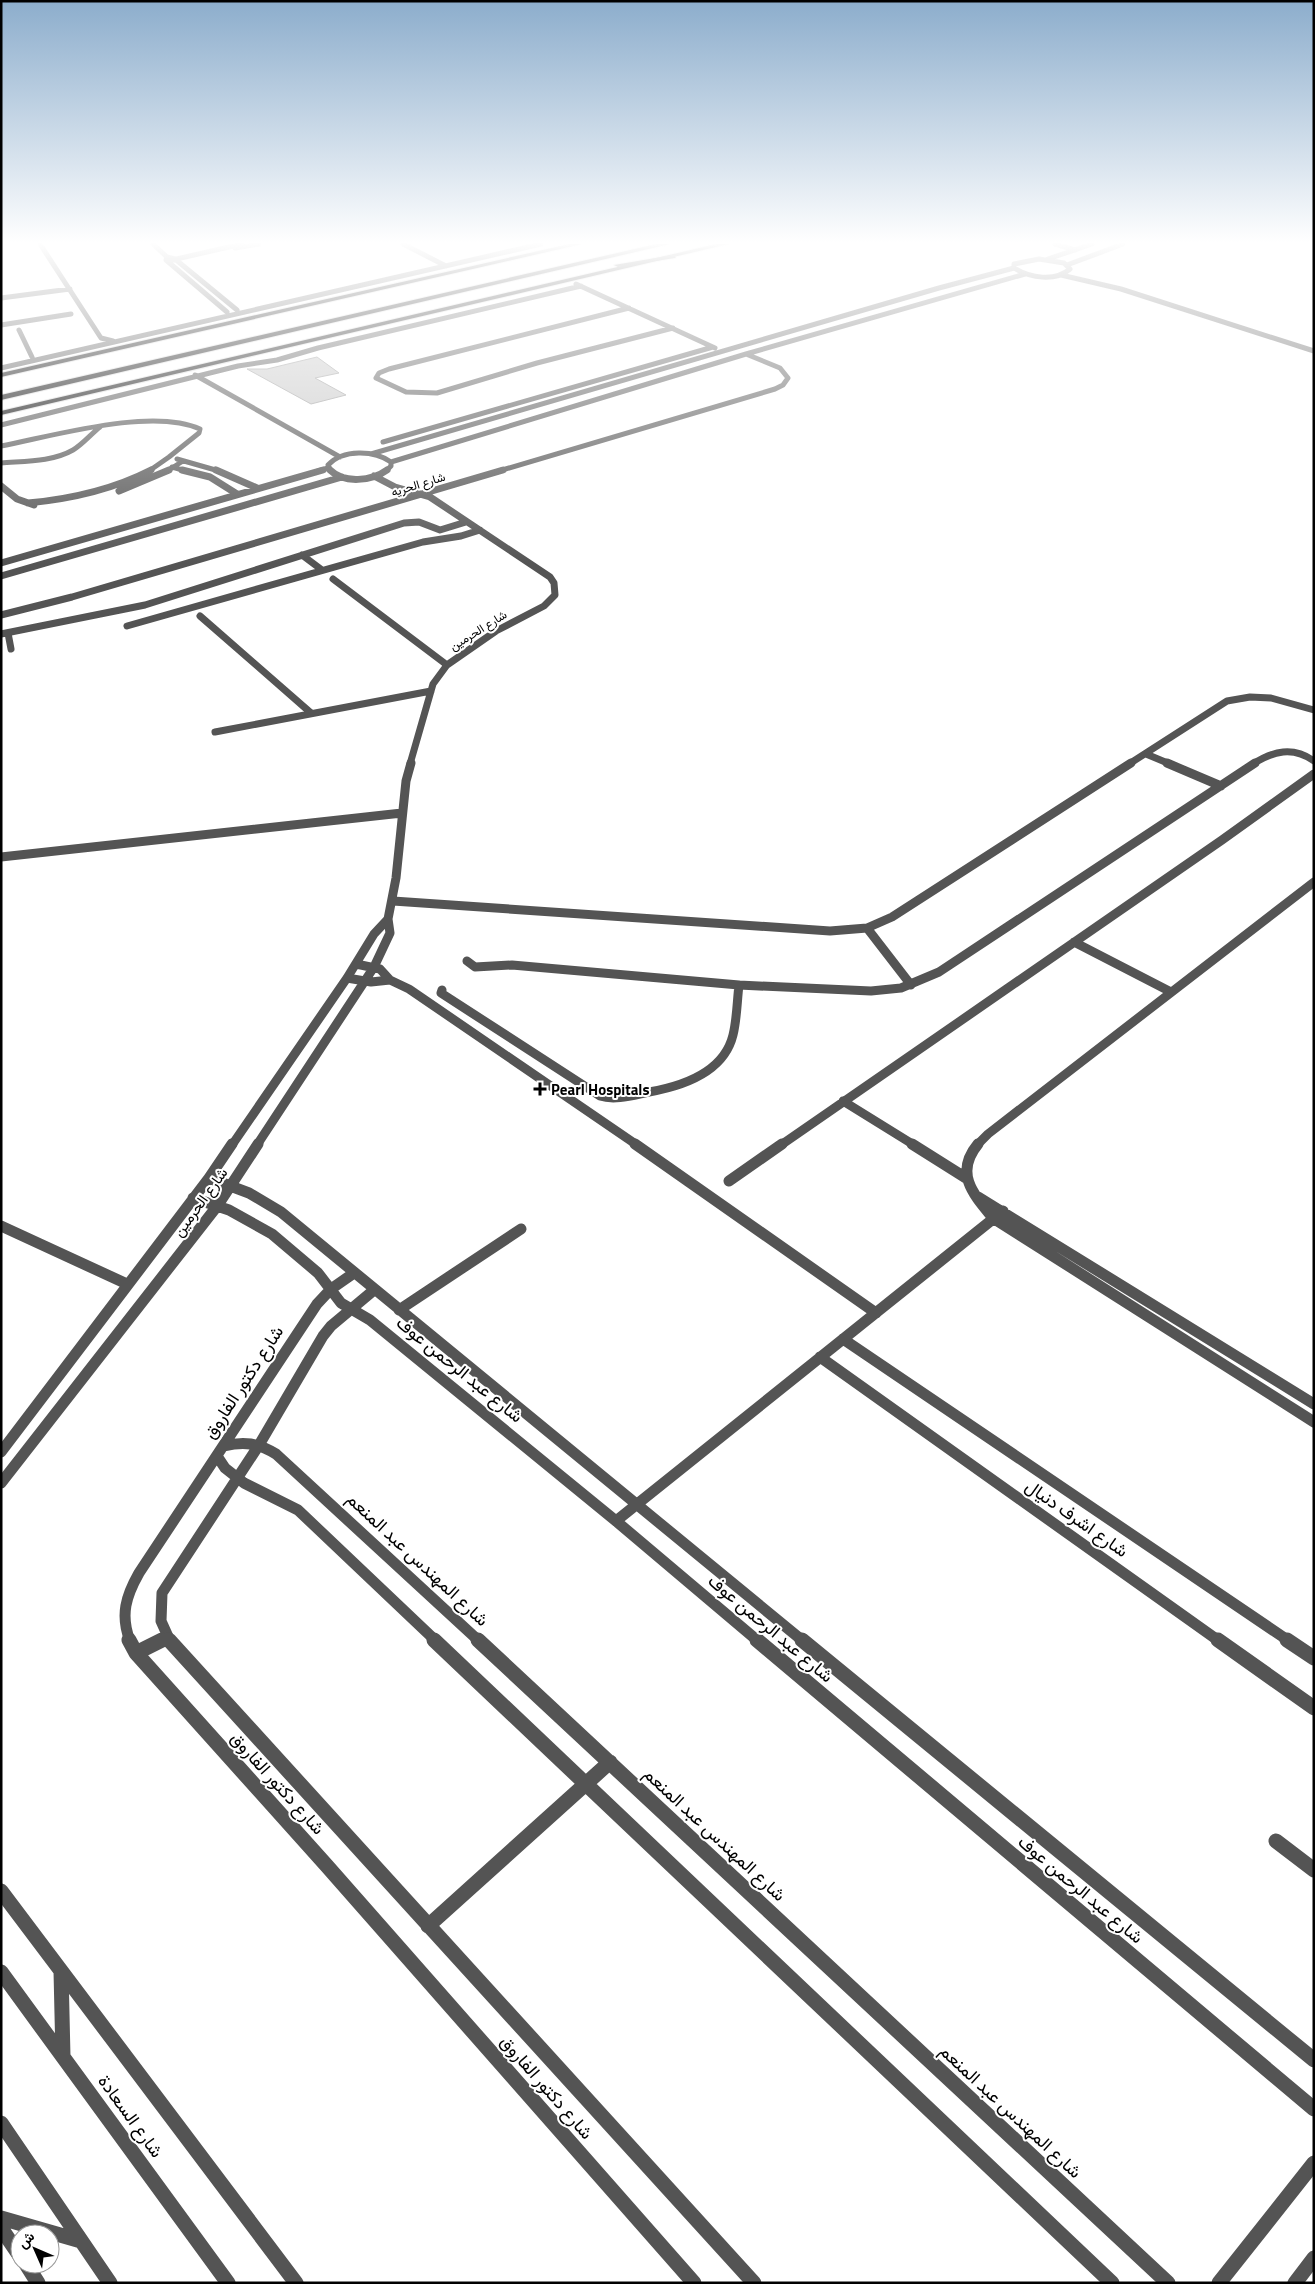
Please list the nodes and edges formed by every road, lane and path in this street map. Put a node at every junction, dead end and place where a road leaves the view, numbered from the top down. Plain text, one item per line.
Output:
1 (29, 351) edge
2 (60, 351) edge
3 (63, 351) edge
4 (85, 351) edge
5 (113, 351) edge
6 (169, 351) edge
7 (206, 351) edge
8 (269, 351) edge
9 (310, 351) edge
10 (460, 351) edge
11 (480, 351) edge
12 (586, 351) edge
13 (702, 351) edge
14 (721, 351) edge
15 (729, 351) edge
16 (758, 351) edge
17 (724, 352) junction
18 (746, 354) junction
19 (32, 357) junction
20 (60, 362) junction
21 (406, 364) junction
22 (1, 366) edge
23 (413, 368) junction
24 (185, 370) junction
25 (652, 373) junction
26 (1, 375) edge
27 (197, 376) junction
28 (666, 378) junction
29 (391, 386) junction
30 (1, 389) edge
31 (1, 398) edge
32 (1, 413) edge
33 (1, 425) edge
34 (101, 425) junction
35 (383, 442) dead end
36 (403, 444) junction
37 (1, 446) edge
38 (421, 453) junction
39 (371, 454) junction
40 (340, 457) junction
41 (168, 458) junction
42 (183, 461) junction
43 (391, 462) junction
44 (1, 463) edge
45 (159, 464) junction
46 (175, 468) junction
47 (328, 468) junction
48 (305, 475) junction
49 (374, 476) junction
50 (342, 477) junction
51 (319, 484) junction
52 (1, 486) edge
53 (257, 488) junction
54 (100, 490) junction
55 (106, 494) junction
56 (237, 494) junction
57 (423, 494) junction
58 (28, 503) junction
59 (466, 522) junction
60 (480, 530) junction
61 (302, 555) junction
62 (1, 563) edge
63 (322, 570) junction
64 (1, 576) edge
65 (333, 579) dead end
66 (149, 604) junction
67 (1, 615) edge
68 (163, 616) junction
69 (200, 616) dead end
70 (127, 626) dead end
71 (4, 633) edge
72 (11, 650) dead end
73 (447, 665) junction
74 (431, 691) junction
75 (1314, 710) edge
76 (311, 713) junction
77 (215, 732) dead end
78 (1146, 754) junction
79 (1314, 761) edge
80 (1314, 774) edge
81 (1221, 786) junction
82 (402, 813) junction
83 (1, 857) edge
84 (1314, 882) edge
85 (393, 901) junction
86 (388, 919) junction
87 (867, 928) junction
88 (1074, 942) junction
89 (467, 961) dead end
90 (356, 964) junction
91 (374, 967) junction
92 (347, 978) junction
93 (390, 980) junction
94 (365, 981) junction
95 (739, 985) junction
96 (911, 985) junction
97 (442, 990) dead end
98 (1170, 992) junction
99 (532, 1052) junction
100 (516, 1061) junction
101 (552, 1064) junction
102 (535, 1074) junction
103 (843, 1101) junction
104 (209, 1178) junction
105 (966, 1178) junction
106 (728, 1181) dead end
107 (232, 1185) junction
108 (972, 1194) junction
109 (193, 1198) junction
110 (218, 1205) junction
111 (1003, 1210) junction
112 (993, 1218) junction
113 (1, 1226) edge
114 (521, 1229) dead end
115 (354, 1273) junction
116 (127, 1284) junction
117 (331, 1289) junction
118 (374, 1290) junction
119 (352, 1310) junction
120 (399, 1310) junction
121 (876, 1313) junction
122 (843, 1339) junction
123 (820, 1357) junction
124 (1314, 1404) edge
125 (1314, 1422) edge
126 (259, 1444) junction
127 (220, 1451) junction
128 (1, 1452) edge
129 (236, 1479) junction
130 (1, 1483) edge
131 (638, 1504) junction
132 (616, 1521) junction
133 (167, 1637) junction
134 (136, 1653) junction
135 (1314, 1658) edge
136 (1314, 1708) edge
137 (610, 1762) junction
138 (586, 1784) junction
139 (1276, 1841) dead end
140 (1314, 1870) edge
141 (1, 1891) edge
142 (428, 1926) junction
143 (61, 1971) junction
144 (1, 1972) edge
145 (63, 2057) junction
146 (1314, 2060) edge
147 (1314, 2109) edge
148 (1, 2123) edge
149 (1314, 2163) edge
150 (1, 2218) edge
151 (1, 2228) edge
152 (10, 2241) edge
153 (81, 2241) junction
154 (1314, 2258) edge
155 (110, 2283) edge
156 (228, 2283) edge
157 (296, 2283) edge
158 (694, 2283) edge
159 (754, 2283) edge
160 (1112, 2283) edge
161 (1168, 2283) edge
162 (1219, 2283) edge
163 (1295, 2283) edge

1 - 19 street
2 - 19 street
3 - 22 street
4 - 20 street
5 - 20 highway
6 - 30 highway
7 - 31 highway
8 - 24 highway
9 - 27 street
10 - 21 street
11 - 23 street
12 - 29 street
13 - 35 street
14 - 17 street
15 - 17 street
16 - 18 street
17 - 25 street
18 - 28 street
18 - 57 street, شارع الحريه
19 - 22 street
20 - 26 highway
21 - 23 street
21 - 29 street
23 - 29 street
24 - 27 street
24 - 32 highway
25 - 28 street
25 - 36 street
27 - 33 street
27 - 40 street
28 - 38 street
34 - 37 street
34 - 41 street
34 - 44 street
36 - 38 street
36 - 39 street
38 - 43 street
39 - 40 street
39 - 43 street
40 - 47 street
41 - 42 street
41 - 45 street
42 - 46 street
42 - 53 street
43 - 49 street
45 - 46 street
45 - 54 street
46 - 55 street
46 - 56 street
47 - 48 street
47 - 50 street
48 - 51 street
48 - 53 street
49 - 50 street
49 - 57 street, شارع الحرمين
50 - 51 street
51 - 64 street
52 - 58 street
53 - 56 street
54 - 55 street
54 - 58 street
55 - 58 street
56 - 62 street
57 - 59 street, شارع الحرمين
57 - 67 street, شارع الحريه
59 - 60 street, شارع الحرمين
59 - 61 street
60 - 63 street
60 - 73 street, شارع الحرمين
61 - 63 street
61 - 66 street
63 - 68 street
65 - 73 street
66 - 68 street
66 - 71 street
68 - 70 street
69 - 76 street
71 - 72 street
73 - 74 street, شارع الحرمين
74 - 76 street
74 - 82 street, شارع الحرمين
75 - 78 street
76 - 77 street
78 - 81 street
78 - 87 street
79 - 81 street
80 - 88 street
81 - 96 street
82 - 83 street
82 - 85 street, شارع الحرمين
84 - 98 street
85 - 86 street, شارع الحرمين
85 - 87 street
86 - 90 street, شارع الحرمين
86 - 91 street, شارع الحرمين
87 - 96 street
88 - 98 street
88 - 103 street
89 - 95 street
90 - 91 street
90 - 92 street, شارع الحرمين
91 - 93 street
91 - 94 street, شارع الحرمين
92 - 94 street
92 - 104 street, شارع الحرمين
93 - 94 street
93 - 100 street
94 - 107 street, شارع الحرمين
95 - 96 street
95 - 101 street
97 - 99 street
98 - 105 street
99 - 100 street
99 - 101 street
100 - 102 street
101 - 102 street
102 - 121 street
103 - 105 street
103 - 106 street
104 - 107 street, شارع عبد الرحمن عوف
104 - 109 street, شارع الحرمين
105 - 108 street
107 - 110 street, شارع الحرمين
107 - 115 street, شارع عبد الرحمن عوف
108 - 111 street
108 - 112 street
109 - 110 street, شارع عبد الرحمن عوف
109 - 116 street, شارع الحرمين
110 - 117 street, شارع عبد الرحمن عوف
110 - 130 street, شارع الحرمين
111 - 112 street
111 - 124 street
112 - 121 street
112 - 125 street
113 - 116 street
114 - 120 street
115 - 117 street, شارع دكتور الفاروق
115 - 118 street, شارع عبد الرحمن عوف
116 - 128 street, شارع الحرمين
117 - 119 street, شارع عبد الرحمن عوف
117 - 127 street, شارع دكتور الفاروق
118 - 119 street, شارع دكتور الفاروق
118 - 120 street, شارع عبد الرحمن عوف
119 - 126 street, شارع دكتور الفاروق
119 - 132 street, شارع عبد الرحمن عوف
120 - 131 street, شارع عبد الرحمن عوف
121 - 122 street
122 - 123 street
122 - 135 street, شارع اشرف دنيال
123 - 131 street
123 - 136 street, شارع اشرف دنيال
126 - 127 street, شارع المهندس عبد المنعم
126 - 129 street, شارع دكتور الفاروق
126 - 137 street, شارع المهندس عبد المنعم
127 - 129 street
127 - 134 street, شارع دكتور الفاروق
129 - 133 street, شارع دكتور الفاروق
129 - 138 street
131 - 132 street
131 - 146 street, شارع عبد الرحمن عوف
132 - 147 street, شارع عبد الرحمن عوف
133 - 134 street
133 - 142 street, شارع دكتور الفاروق
134 - 158 street, شارع دكتور الفاروق
137 - 138 street
137 - 161 street, شارع المهندس عبد المنعم
138 - 142 street
138 - 160 street
139 - 140 street
141 - 143 street
142 - 159 street, شارع دكتور الفاروق
143 - 145 street
143 - 157 street
144 - 145 street, شارع السعادة
145 - 156 street, شارع السعادة
148 - 153 street
149 - 162 street
150 - 153 street
151 - 152 street
153 - 155 street
154 - 163 street

